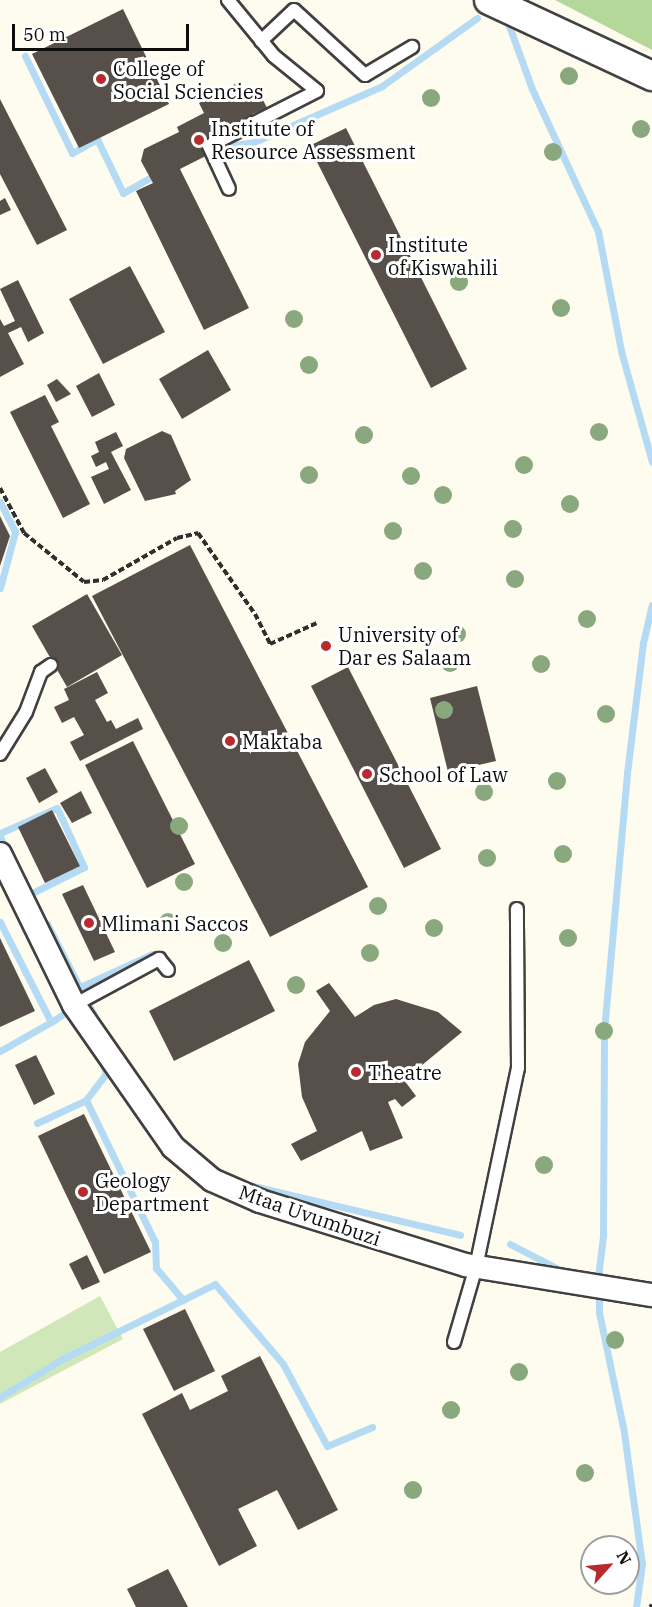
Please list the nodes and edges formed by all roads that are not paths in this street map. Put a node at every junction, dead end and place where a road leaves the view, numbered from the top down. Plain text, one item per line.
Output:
1 (228, 0) edge
2 (489, 0) edge
3 (261, 41) junction
4 (412, 48) dead end
5 (652, 76) edge
6 (229, 189) dead end
7 (51, 665) dead end
8 (0, 754) edge
9 (0, 854) edge
10 (517, 909) dead end
11 (168, 970) dead end
12 (74, 1005) junction
13 (476, 1267) junction
14 (652, 1295) edge
15 (454, 1342) dead end

1 - 3 lane
2 - 5 street
3 - 4 lane
3 - 6 lane
7 - 8 lane
9 - 12 street, Mtaa Uvumbuzi
10 - 13 lane
11 - 12 lane
12 - 13 street, Mtaa Uvumbuzi
13 - 14 street, Mtaa Uvumbuzi
13 - 15 lane

